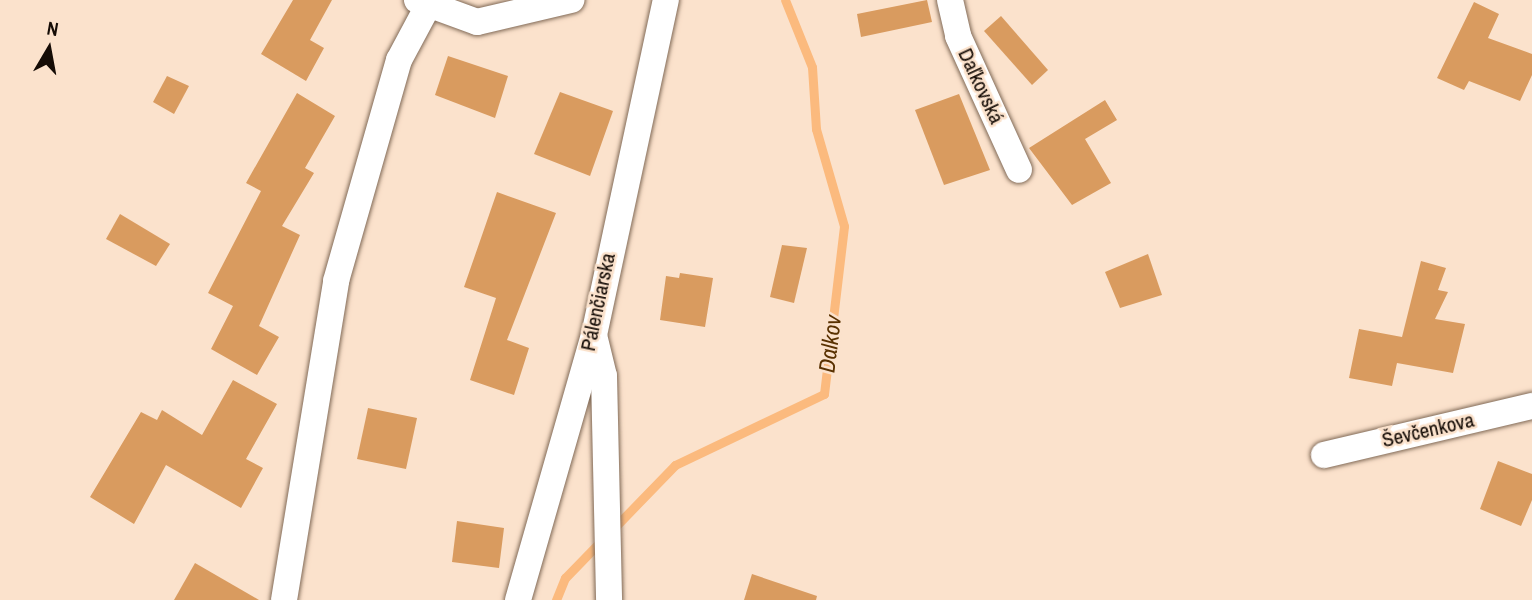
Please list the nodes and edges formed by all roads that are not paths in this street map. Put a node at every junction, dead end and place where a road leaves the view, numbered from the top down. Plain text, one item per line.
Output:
1 (571, 0) edge
2 (666, 0) edge
3 (950, 0) edge
4 (425, 2) edge
5 (1019, 170) dead end
6 (594, 335) junction
7 (1532, 406) edge
8 (1324, 455) dead end
9 (284, 600) edge
10 (518, 600) edge
11 (609, 600) edge

1 - 4 street
2 - 6 street, Pálenčiarska
3 - 5 street, Daľkovská
4 - 9 street
6 - 10 street, Pálenčiarska
6 - 11 street
7 - 8 street, Ševčenkova

